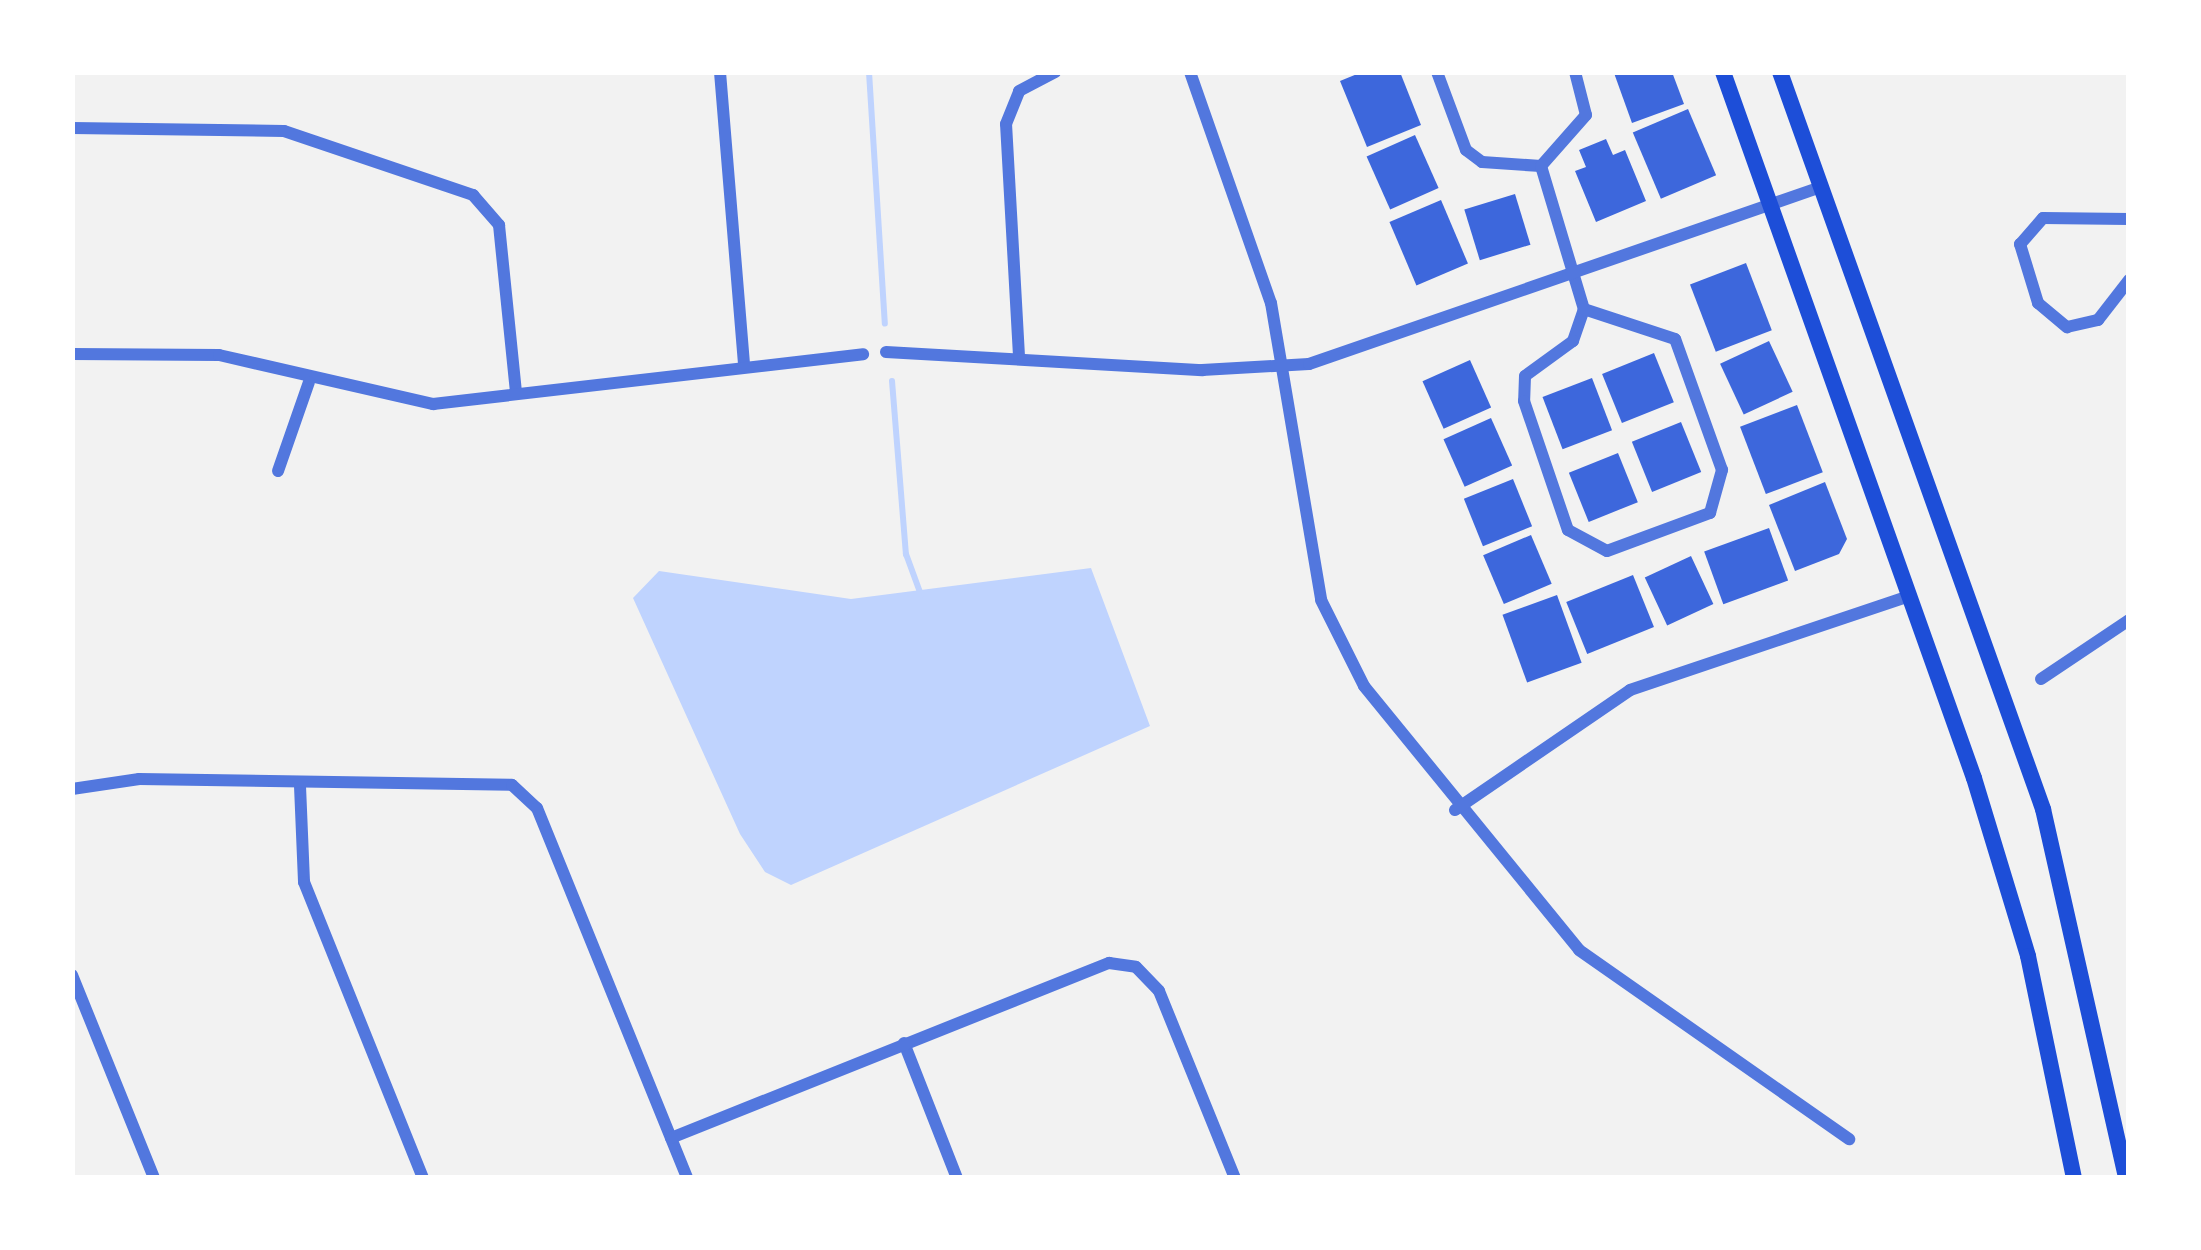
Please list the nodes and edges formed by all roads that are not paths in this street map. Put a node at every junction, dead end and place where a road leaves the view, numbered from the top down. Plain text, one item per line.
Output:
1 (720, 72) edge
2 (1055, 72) edge
3 (1190, 72) edge
4 (1437, 72) edge
5 (1575, 72) edge
6 (1723, 72) edge
7 (1780, 72) edge
8 (72, 128) edge
9 (1541, 166) junction
10 (1821, 187) junction
11 (1771, 208) junction
12 (2129, 219) edge
13 (1580, 274) junction
14 (2129, 280) edge
15 (1584, 309) junction
16 (886, 352) dead end
17 (72, 354) edge
18 (863, 354) dead end
19 (1019, 356) junction
20 (744, 363) junction
21 (1283, 366) junction
22 (309, 382) junction
23 (516, 391) junction
24 (278, 471) dead end
25 (1909, 596) junction
26 (2129, 620) edge
27 (2042, 679) dead end
28 (300, 786) junction
29 (72, 789) edge
30 (1455, 810) junction
31 (72, 975) edge
32 (904, 1043) junction
33 (671, 1138) junction
34 (1849, 1139) dead end
35 (154, 1178) edge
36 (423, 1178) edge
37 (687, 1178) edge
38 (957, 1178) edge
39 (1234, 1178) edge
40 (2074, 1178) edge
41 (2126, 1178) edge

1 - 20 street
2 - 19 street
3 - 21 street
4 - 9 street
5 - 9 street
6 - 11 main road
7 - 10 main road
8 - 23 street
9 - 13 street
10 - 11 street
10 - 41 main road
11 - 13 street
11 - 25 main road
12 - 14 street
13 - 15 street
13 - 21 street
15 - 15 street
16 - 19 street
17 - 22 street
18 - 20 street
19 - 21 street
20 - 23 street
21 - 30 street
22 - 23 street
22 - 24 street
25 - 30 street
25 - 40 main road
26 - 27 street
28 - 29 street
28 - 33 street
28 - 36 street
30 - 34 street
31 - 35 street
32 - 33 street
32 - 38 street
32 - 39 street
33 - 37 street

